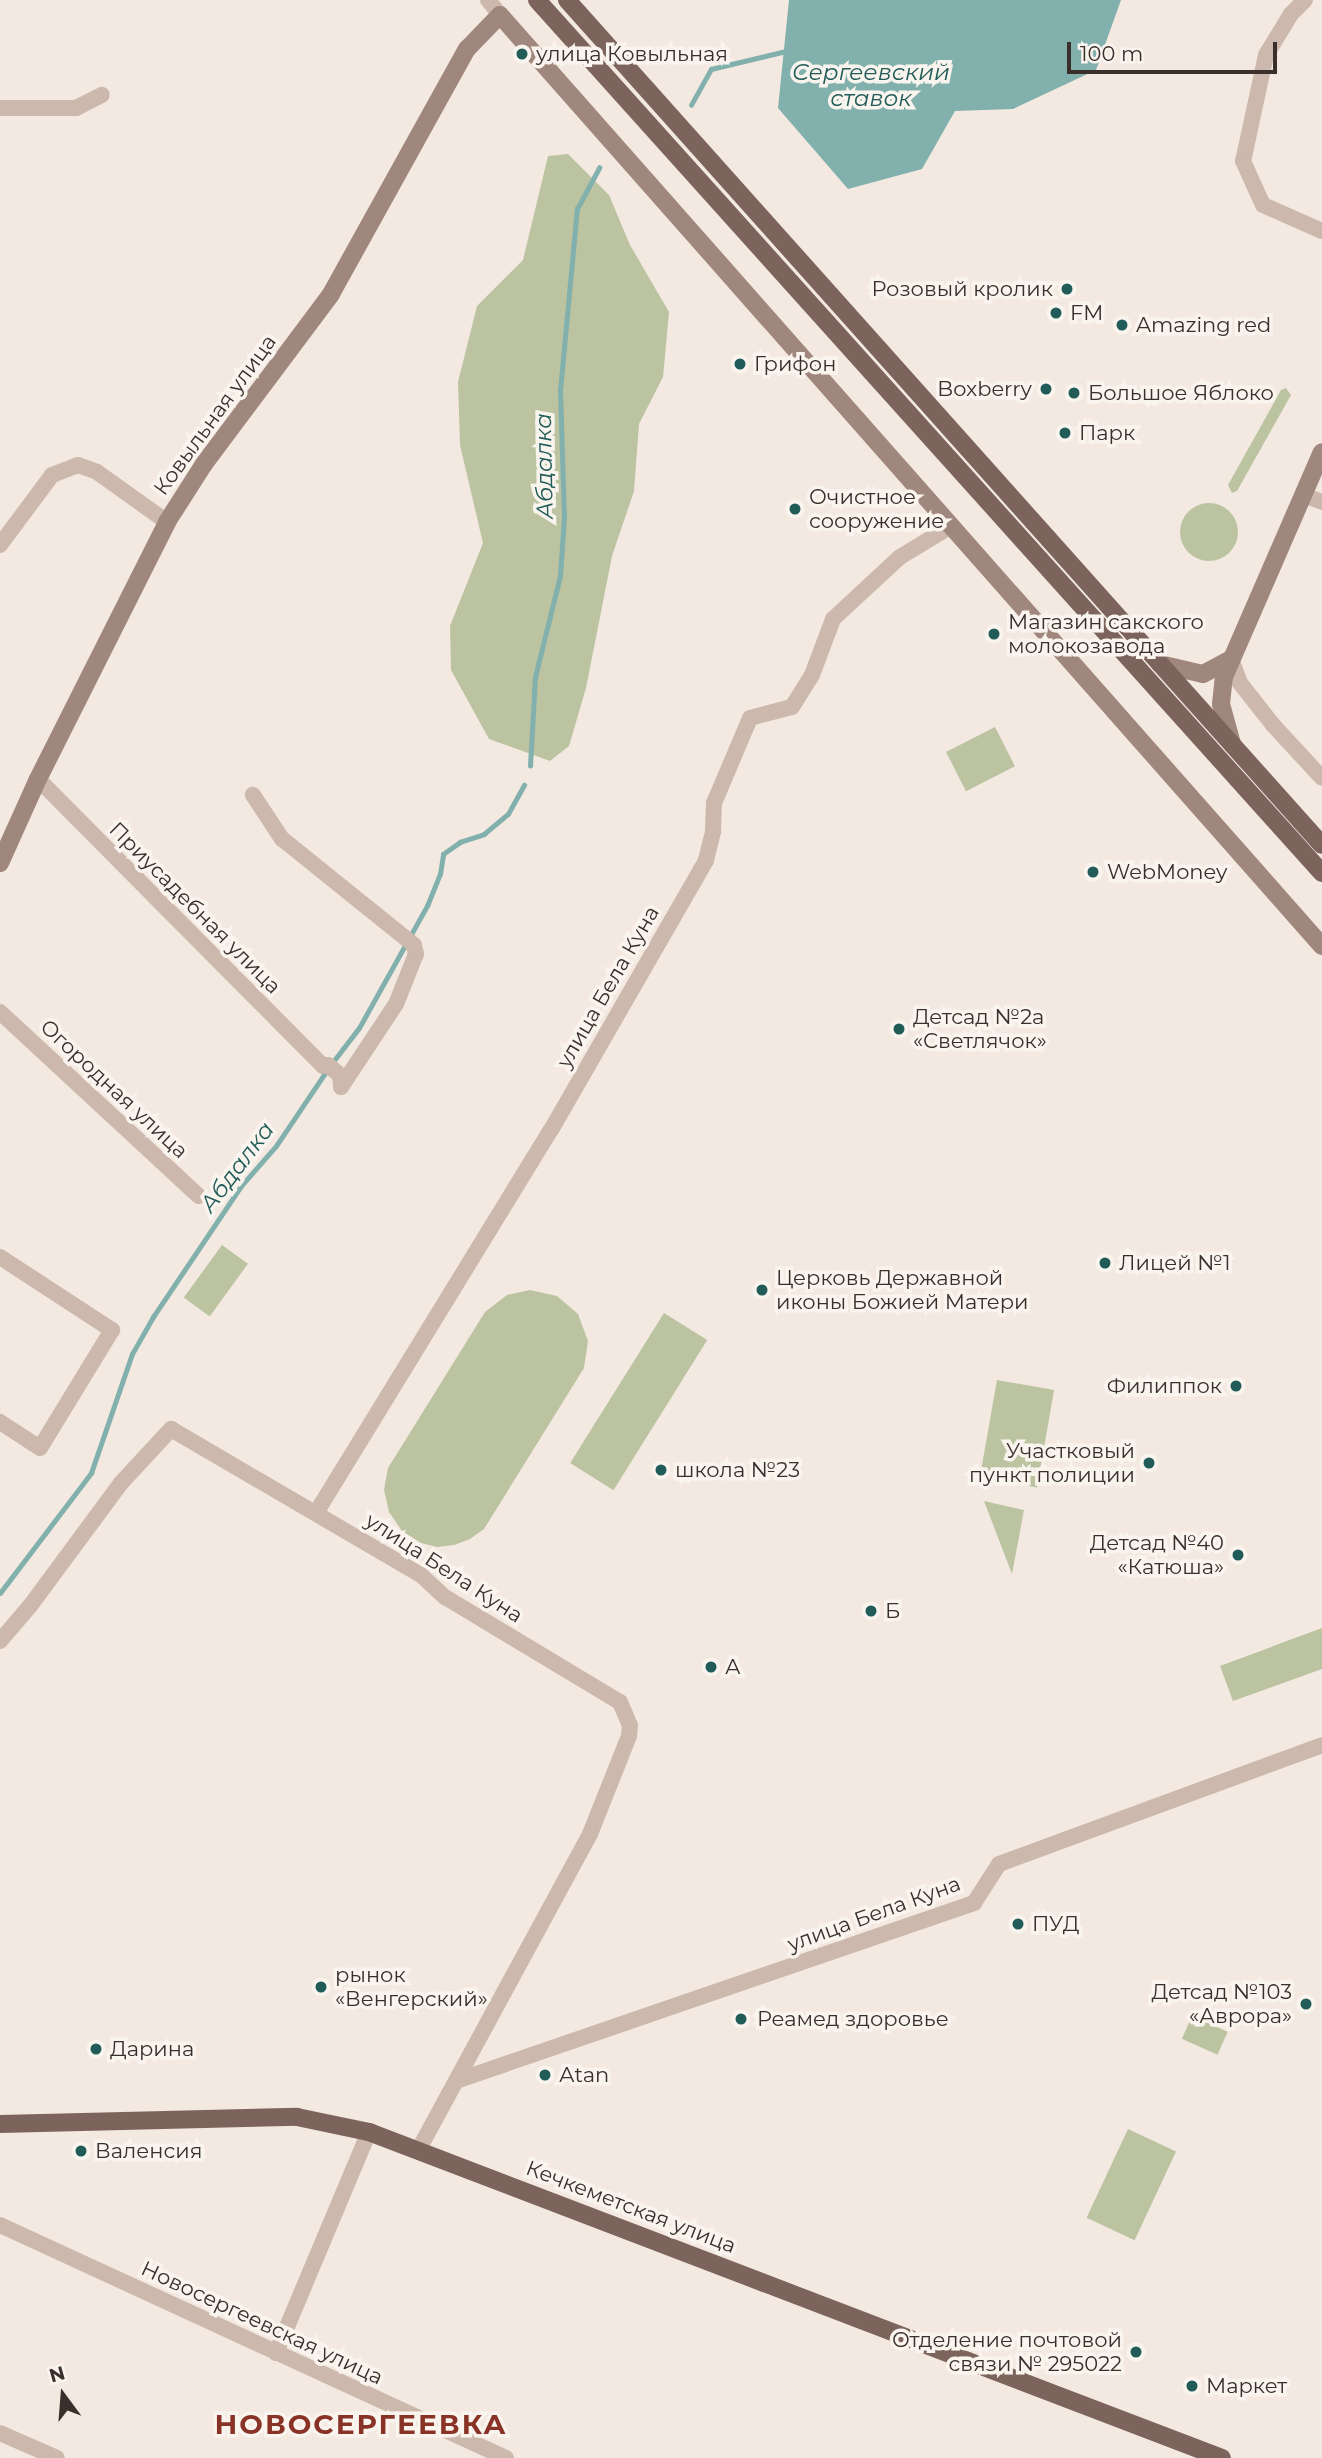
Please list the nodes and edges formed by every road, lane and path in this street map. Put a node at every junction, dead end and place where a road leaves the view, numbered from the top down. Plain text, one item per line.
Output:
1 (488, 0) edge
2 (537, 0) edge
3 (567, 0) edge
4 (1305, 0) edge
5 (500, 15) junction
6 (102, 95) dead end
7 (0, 108) edge
8 (1322, 231) edge
9 (1322, 452) edge
10 (1303, 495) junction
11 (1322, 502) edge
12 (167, 522) junction
13 (951, 526) junction
14 (0, 545) edge
15 (1231, 659) junction
16 (1160, 664) junction
17 (1233, 747) junction
18 (1322, 778) edge
19 (38, 779) junction
20 (253, 795) dead end
21 (1322, 845) edge
22 (0, 863) edge
23 (1322, 873) edge
24 (1322, 946) edge
25 (0, 1012) edge
26 (199, 1196) dead end
27 (0, 1257) edge
28 (0, 1422) edge
29 (316, 1513) junction
30 (0, 1641) edge
31 (1322, 1745) edge
32 (459, 2080) junction
33 (0, 2124) edge
34 (369, 2132) junction
35 (419, 2149) junction
36 (0, 2225) edge
37 (276, 2353) junction
38 (0, 2433) edge
39 (57, 2458) edge
40 (506, 2458) edge
41 (1222, 2458) edge

1 - 5 street
2 - 23 main road
3 - 16 main road
4 - 8 street
5 - 12 street, Ковыльная улица
5 - 13 street
6 - 7 street
9 - 10 street
10 - 11 street
10 - 15 street
12 - 14 street
12 - 19 street, Ковыльная улица
13 - 24 street
13 - 29 street, улица Бела Куна
15 - 16 street
15 - 17 street
15 - 18 street
16 - 17 main road
17 - 21 main road
19 - 20 street, Приусадебная улица
19 - 22 street, Ковыльная улица
25 - 26 street, Огородная улица
27 - 28 street
29 - 30 street, улица Бела Куна
29 - 32 street, улица Бела Куна
31 - 32 street, улица Бела Куна
32 - 35 street, улица Бела Куна
33 - 34 main road, Кечкеметская улица
34 - 35 main road, Кечкеметская улица
34 - 37 street
35 - 41 main road, Кечкеметская улица
36 - 37 street, Новосергеевская улица
37 - 40 street, Новосергеевская улица
38 - 39 street

